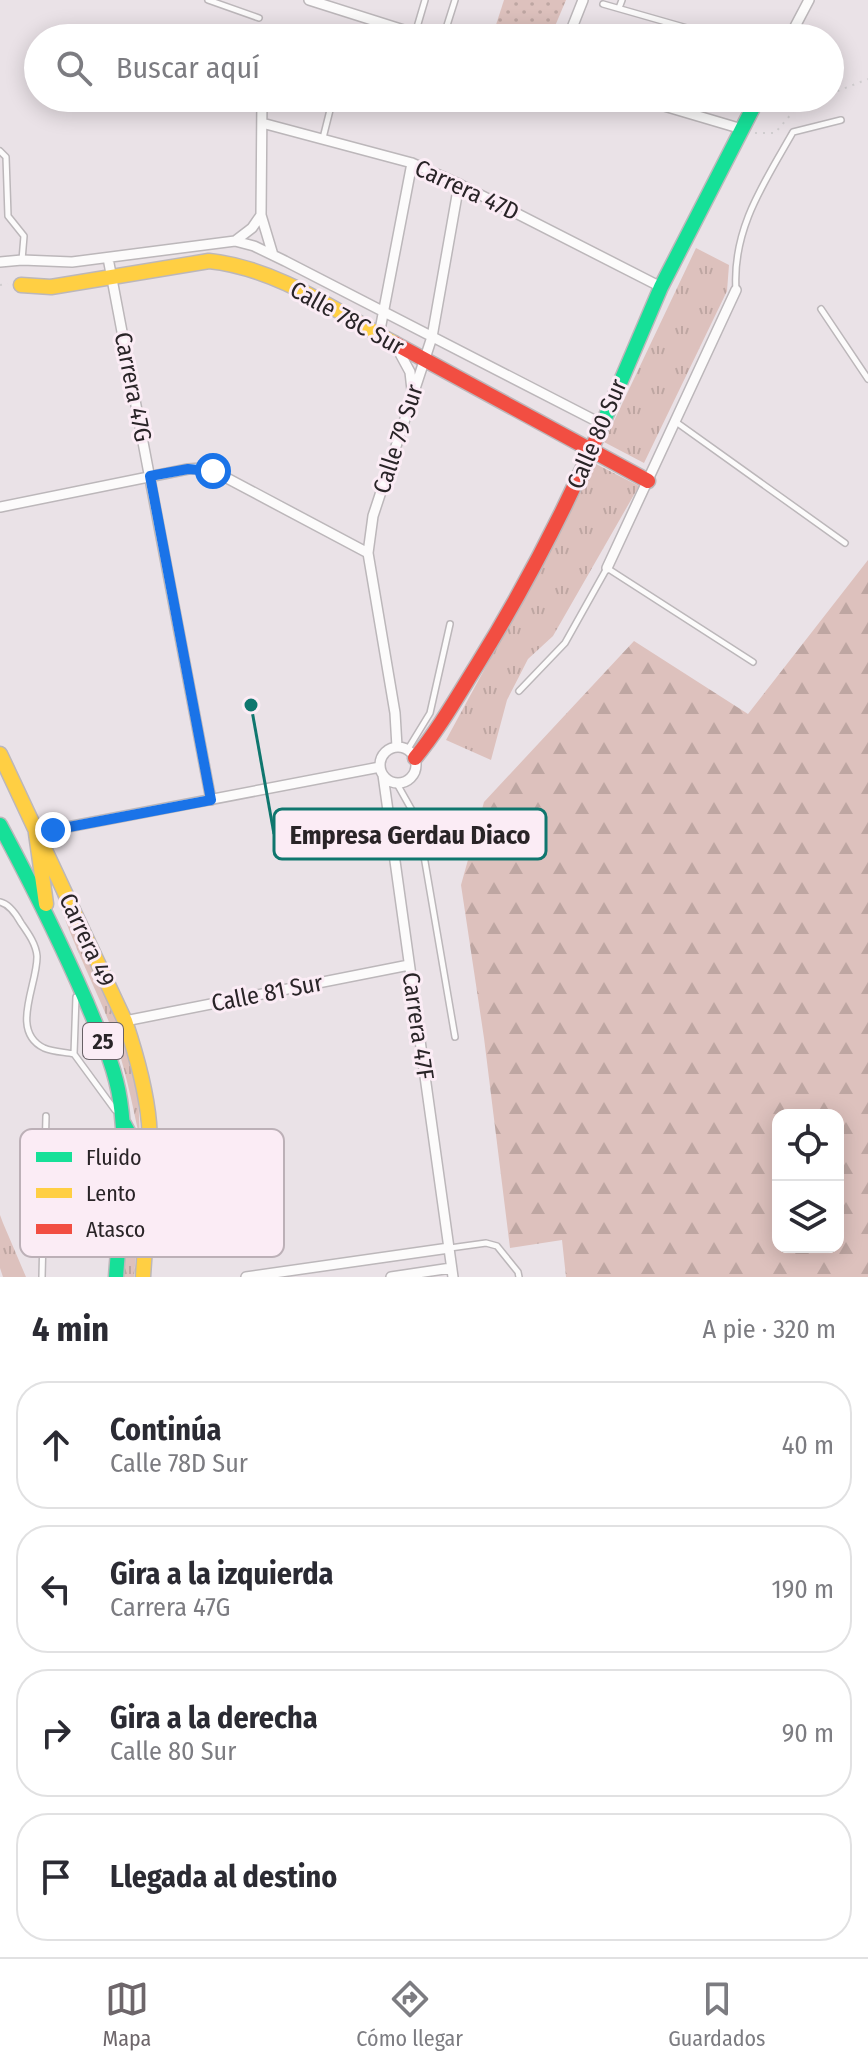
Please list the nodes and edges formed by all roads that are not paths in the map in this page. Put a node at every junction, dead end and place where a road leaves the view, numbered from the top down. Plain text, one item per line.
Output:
1 (208, 0) edge
2 (309, 0) edge
3 (425, 0) edge
4 (455, 0) edge
5 (583, 0) edge
6 (622, 0) edge
7 (809, 0) edge
8 (603, 4) dead end
9 (619, 8) junction
10 (259, 18) dead end
11 (384, 24) edge
12 (418, 24) edge
13 (447, 24) edge
14 (574, 24) edge
15 (674, 24) edge
16 (796, 24) edge
17 (262, 112) edge
18 (330, 112) edge
19 (684, 112) edge
20 (751, 112) edge
21 (841, 120) dead end
22 (262, 123) junction
23 (742, 129) junction
24 (323, 139) junction
25 (0, 151) edge
26 (412, 163) junction
27 (459, 184) junction
28 (261, 215) junction
29 (235, 241) junction
30 (273, 255) junction
31 (108, 258) junction
32 (22, 260) junction
33 (0, 262) edge
34 (112, 277) junction
35 (21, 285) dead end
36 (661, 287) junction
37 (736, 290) joint
38 (821, 309) dead end
39 (384, 312) junction
40 (432, 337) junction
41 (386, 339) junction
42 (425, 359) junction
43 (868, 379) edge
44 (413, 394) junction
45 (675, 422) junction
46 (602, 424) junction
47 (591, 450) junction
48 (150, 476) junction
49 (648, 481) junction
50 (0, 507) edge
51 (845, 543) dead end
52 (368, 553) junction
53 (607, 568) junction
54 (450, 624) dead end
55 (753, 662) dead end
56 (519, 691) dead end
57 (397, 747) junction
58 (0, 754) edge
59 (411, 754) junction
60 (382, 771) junction
61 (396, 782) junction
62 (211, 800) junction
63 (0, 826) edge
64 (36, 833) junction
65 (0, 902) edge
66 (48, 919) junction
67 (409, 965) junction
68 (77, 982) junction
69 (125, 1021) junction
70 (455, 1037) dead end
71 (74, 1054) junction
72 (46, 1116) dead end
73 (122, 1120) junction
74 (46, 1129) edge
75 (122, 1129) edge
76 (127, 1129) edge
77 (149, 1129) edge
78 (449, 1248) junction
79 (42, 1257) edge
80 (117, 1257) edge
81 (452, 1272) edge
82 (42, 1277) edge
83 (116, 1277) edge
84 (246, 1277) edge
85 (391, 1277) edge
86 (519, 1277) edge

1 - 10 lane
2 - 11 street
3 - 12 lane
4 - 13 lane
5 - 14 street
6 - 9 lane
7 - 16 street
8 - 9 lane
9 - 15 lane
17 - 22 street
18 - 24 lane
19 - 23 street
20 - 23 main road, Calle 80 Sur
21 - 37 lane
22 - 24 street, Carrera 47D
22 - 28 street
23 - 36 main road, Calle 80 Sur
24 - 26 street, Carrera 47D
25 - 32 lane
26 - 27 street, Carrera 47D
26 - 39 street
27 - 36 street, Carrera 47D
27 - 40 street, Calle 79 Sur
28 - 29 street
28 - 30 street
29 - 30 street, Calle 78C Sur
29 - 31 street, Calle 78C Sur
30 - 39 street, Calle 78C Sur
31 - 32 street, Calle 78C Sur
31 - 34 street, Carrera 47G
32 - 33 street, Calle 78C Sur
34 - 35 main road, Calle 78C Sur
34 - 41 main road, Calle 78C Sur
34 - 48 street, Carrera 47G
36 - 46 main road, Calle 80 Sur
37 - 45 street
38 - 43 lane
39 - 40 street, Calle 78C Sur
39 - 41 street
40 - 42 street, Calle 79 Sur
40 - 46 street, Calle 78C Sur
41 - 42 main road, Calle 78C Sur
41 - 44 street
42 - 44 street, Calle 79 Sur
42 - 47 main road, Calle 78C Sur
44 - 52 street, Calle 79 Sur
45 - 49 street
45 - 51 lane
46 - 47 main road, Calle 80 Sur
47 - 49 main road, Calle 78C Sur
47 - 59 main road, Calle 80 Sur
48 - 50 street
48 - 52 street
48 - 62 street, Carrera 47G
49 - 53 street
52 - 57 street
53 - 55 lane
53 - 56 lane
54 - 59 lane
57 - 59 street
57 - 60 street
58 - 64 main road, Carrera 49
59 - 61 street
60 - 61 street
60 - 62 street
60 - 67 street, Carrera 47F
61 - 70 lane
62 - 64 street
63 - 66 main road, 25
64 - 66 main road
64 - 69 main road, Carrera 49
65 - 71 lane
66 - 68 main road, 25
67 - 69 street, Calle 81 Sur
67 - 78 street, Carrera 47F
68 - 71 lane
68 - 73 main road, 25
69 - 77 main road, Carrera 49
71 - 73 lane
72 - 74 lane
73 - 75 main road, 25
73 - 76 main road
78 - 81 street, Carrera 47F
78 - 84 street
78 - 86 lane
79 - 82 lane
80 - 83 main road, 25
81 - 85 street

